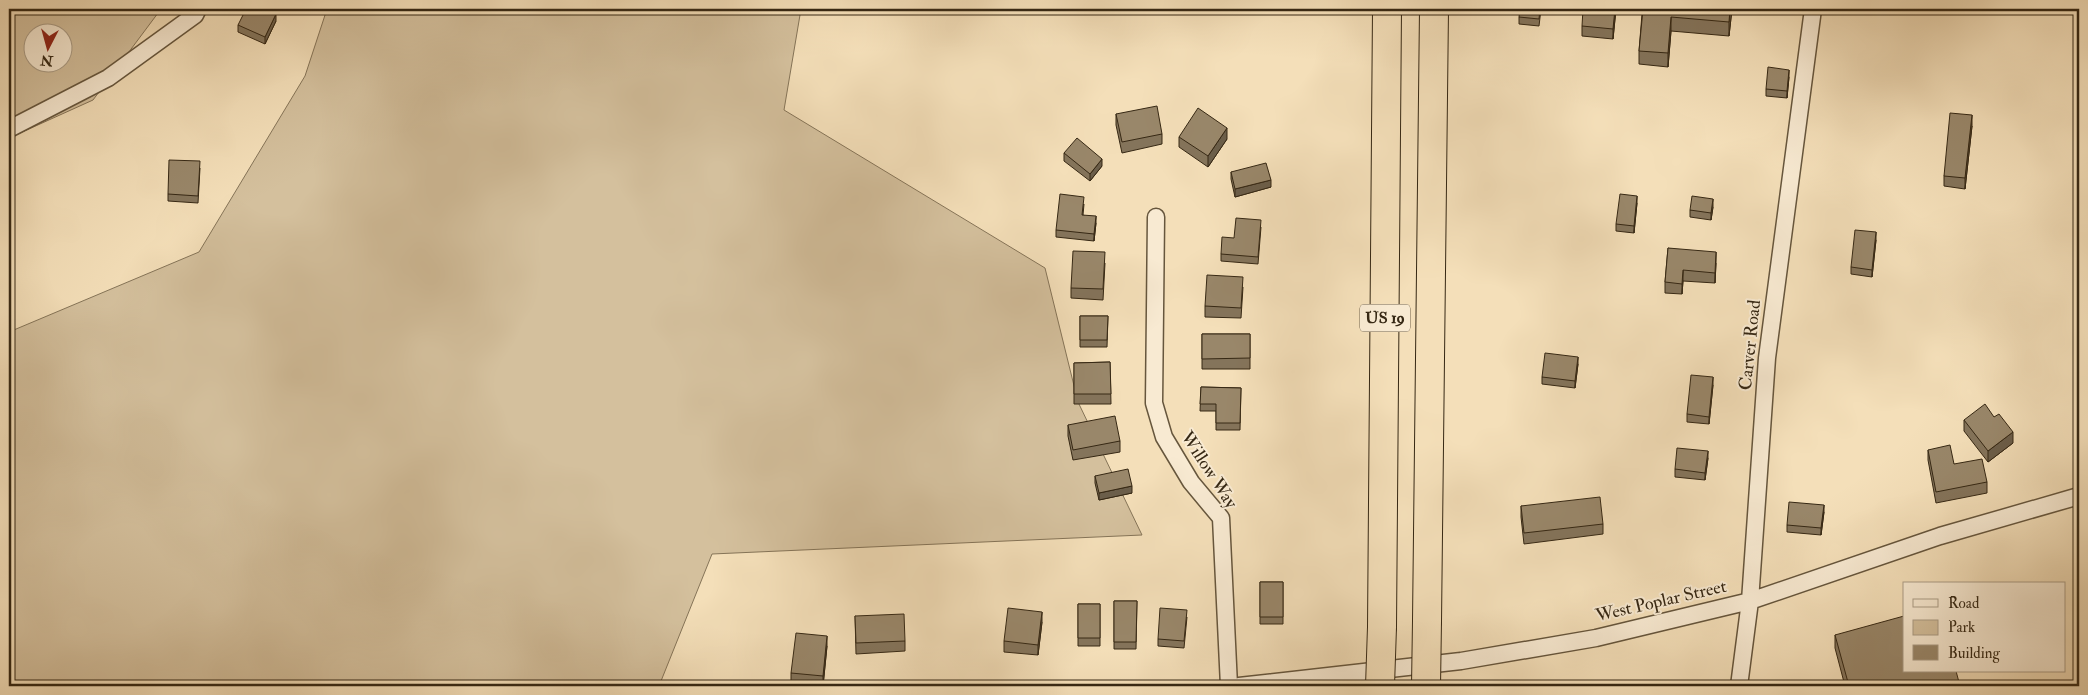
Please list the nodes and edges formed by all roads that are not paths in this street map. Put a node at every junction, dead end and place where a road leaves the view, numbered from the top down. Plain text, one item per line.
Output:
1 (198, 9) edge
2 (1387, 9) edge
3 (1434, 9) edge
4 (1813, 9) edge
5 (9, 129) edge
6 (1156, 216) dead end
7 (2079, 496) edge
8 (1750, 601) junction
9 (1229, 686) edge
10 (1239, 686) edge
11 (1380, 686) edge
12 (1426, 686) edge
13 (1739, 686) edge

1 - 5 street
2 - 11 highway, US 19, bridge
3 - 12 highway, US 19, bridge
4 - 8 street, Carver Road
6 - 9 street, Willow Way
7 - 8 street, West Poplar Street
8 - 10 street, West Poplar Street
8 - 13 street, Carver Road

